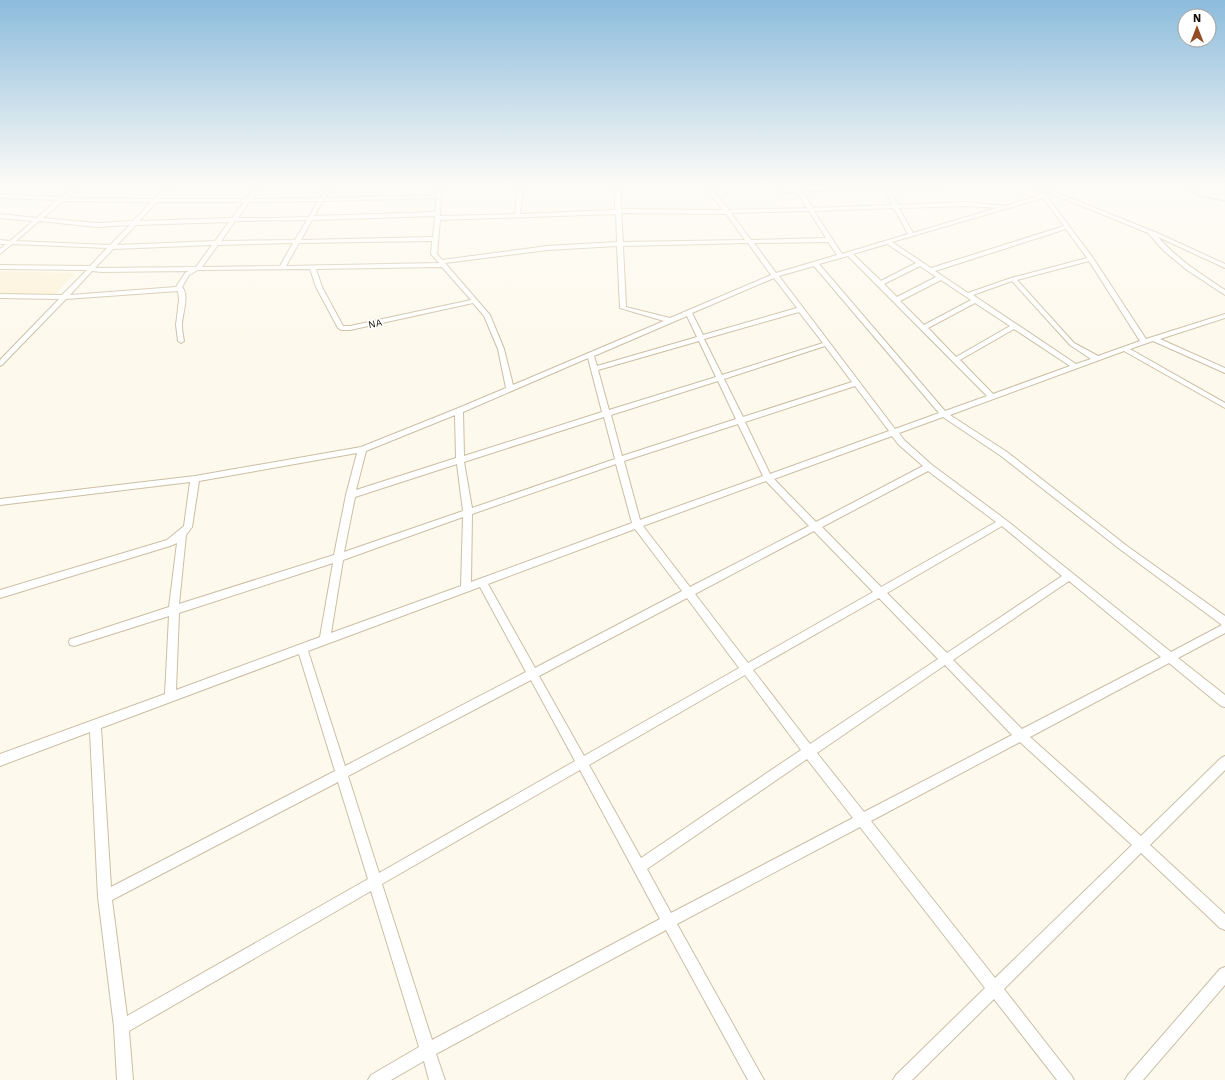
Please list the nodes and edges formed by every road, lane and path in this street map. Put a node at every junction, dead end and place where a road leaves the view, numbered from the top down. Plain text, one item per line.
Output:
1 (16, 238) edge
2 (120, 238) edge
3 (219, 238) edge
4 (299, 238) edge
5 (619, 238) edge
6 (748, 238) edge
7 (900, 238) edge
8 (1032, 238) edge
9 (1076, 238) edge
10 (1156, 238) edge
11 (1164, 238) edge
12 (436, 239) joint
13 (830, 240) joint
14 (297, 241) junction
15 (750, 241) junction
16 (0, 242) edge
17 (888, 242) junction
18 (10, 243) junction
19 (216, 243) junction
20 (619, 244) junction
21 (112, 247) junction
22 (0, 252) edge
23 (849, 253) junction
24 (840, 256) junction
25 (1091, 259) junction
26 (442, 263) junction
27 (815, 263) junction
28 (920, 263) junction
29 (1225, 266) edge
30 (0, 267) edge
31 (282, 267) junction
32 (312, 267) junction
33 (91, 268) junction
34 (198, 268) junction
35 (931, 270) junction
36 (776, 275) junction
37 (941, 277) junction
38 (1013, 279) junction
39 (880, 284) junction
40 (181, 289) junction
41 (1225, 293) edge
42 (968, 295) junction
43 (0, 296) edge
44 (64, 297) junction
45 (896, 300) junction
46 (976, 300) junction
47 (475, 301) junction
48 (801, 309) junction
49 (688, 312) junction
50 (1225, 316) edge
51 (669, 320) junction
52 (1015, 326) junction
53 (923, 328) junction
54 (701, 338) junction
55 (1154, 339) junction
56 (181, 342) dead end
57 (1144, 342) junction
58 (826, 344) junction
59 (1125, 349) junction
60 (590, 354) junction
61 (1097, 359) junction
62 (956, 360) junction
63 (0, 364) edge
64 (1076, 367) junction
65 (594, 369) junction
66 (1225, 371) edge
67 (720, 377) junction
68 (856, 383) junction
69 (510, 388) junction
70 (992, 397) junction
71 (1225, 406) edge
72 (459, 411) junction
73 (606, 413) junction
74 (944, 414) junction
75 (742, 420) junction
76 (893, 433) junction
77 (362, 449) junction
78 (460, 460) junction
79 (619, 460) junction
80 (929, 467) junction
81 (768, 478) junction
82 (195, 479) junction
83 (350, 494) junction
84 (0, 502) edge
85 (468, 512) junction
86 (1003, 522) junction
87 (637, 525) junction
88 (817, 526) junction
89 (182, 534) junction
90 (337, 558) junction
91 (1069, 576) junction
92 (482, 582) junction
93 (466, 588) junction
94 (881, 592) junction
95 (689, 593) junction
96 (0, 594) edge
97 (174, 610) junction
98 (1225, 622) edge
99 (1225, 628) edge
100 (326, 640) junction
101 (74, 642) dead end
102 (302, 648) junction
103 (1169, 658) junction
104 (946, 659) junction
105 (747, 669) junction
106 (532, 675) junction
107 (170, 697) junction
108 (1225, 702) edge
109 (95, 724) junction
110 (1021, 736) junction
111 (808, 752) junction
112 (0, 760) edge
113 (1225, 762) edge
114 (581, 764) junction
115 (342, 774) junction
116 (862, 820) junction
117 (1141, 844) junction
118 (638, 867) junction
119 (375, 882) junction
120 (105, 897) junction
121 (668, 922) junction
122 (1225, 923) edge
123 (1225, 974) edge
124 (993, 989) junction
125 (122, 1027) junction
126 (428, 1050) junction
127 (125, 1080) edge
128 (376, 1080) edge
129 (437, 1080) edge
130 (756, 1080) edge
131 (901, 1080) edge
132 (1066, 1080) edge
133 (1133, 1080) edge

1 - 18 street
2 - 21 street
3 - 19 street
4 - 14 street
5 - 20 street
6 - 15 street
7 - 17 street
8 - 35 street
9 - 25 street
10 - 41 street
11 - 29 street
12 - 14 street
12 - 26 street
13 - 15 street
13 - 24 street
14 - 19 street
14 - 31 street
15 - 20 street
15 - 36 street
16 - 18 street
17 - 23 street
17 - 28 street
18 - 21 street
18 - 22 street
19 - 21 street
19 - 34 street
20 - 26 street
20 - 51 street
21 - 33 street
23 - 24 street
23 - 39 street
24 - 27 street
25 - 38 street
25 - 57 street
26 - 32 street
26 - 47 street
27 - 36 street
27 - 74 street
28 - 35 street
28 - 39 street
30 - 33 street
31 - 32 street
31 - 34 street
32 - 47 street, NA
33 - 34 street
33 - 44 street
34 - 40 street
35 - 37 street
36 - 48 street
36 - 49 street
37 - 42 street
37 - 45 street
38 - 42 street
38 - 61 street
39 - 45 street
40 - 44 street
40 - 56 street
42 - 46 street
43 - 44 street
44 - 63 street
45 - 53 street
46 - 52 street
46 - 53 street
47 - 69 street
48 - 54 street
48 - 58 street
49 - 51 street
49 - 54 street
50 - 55 street
51 - 60 street
52 - 62 street
52 - 64 street
53 - 62 street
54 - 65 street
54 - 67 street
55 - 57 street
55 - 66 street
57 - 59 street
58 - 67 street
58 - 68 street
59 - 61 street
59 - 71 street
60 - 65 street
60 - 69 street
61 - 64 street
62 - 70 street
64 - 70 street
65 - 73 street
67 - 73 street
67 - 75 street
68 - 75 street
68 - 76 street
69 - 72 street
70 - 74 street
72 - 77 street
72 - 78 street
73 - 78 street
73 - 79 street
74 - 76 street
74 - 98 street
75 - 79 street
75 - 81 street
76 - 80 street
76 - 81 street
77 - 82 street
77 - 83 street
78 - 83 street
78 - 85 street
79 - 85 street
79 - 87 street
80 - 86 street
80 - 88 street
81 - 87 street
81 - 88 street
82 - 84 street
82 - 89 street
83 - 90 street
85 - 90 street
85 - 93 street
86 - 91 street
86 - 94 street
87 - 92 street
87 - 95 street
88 - 94 street
88 - 95 street
89 - 96 street
89 - 97 street
90 - 97 street
90 - 100 street
91 - 103 street
91 - 104 street
92 - 93 street
92 - 106 street
93 - 100 street
94 - 104 street
94 - 105 street
95 - 105 street
95 - 106 street
97 - 101 street
97 - 107 street
99 - 103 street
100 - 102 street
102 - 107 street
102 - 115 street
103 - 108 street
103 - 110 street
104 - 110 street
104 - 111 street
105 - 111 street
105 - 114 street
106 - 114 street
106 - 115 street
107 - 109 street
109 - 112 street
109 - 120 street
110 - 116 street
110 - 117 street
111 - 116 street
111 - 118 street
113 - 117 street
114 - 118 street
114 - 119 street
115 - 119 street
115 - 120 street
116 - 121 street
116 - 124 street
117 - 122 street
117 - 124 street
118 - 121 street
119 - 125 street
119 - 126 street
120 - 125 street
121 - 126 street
121 - 130 street
123 - 133 street
124 - 131 street
124 - 132 street
125 - 127 street
126 - 128 street
126 - 129 street

